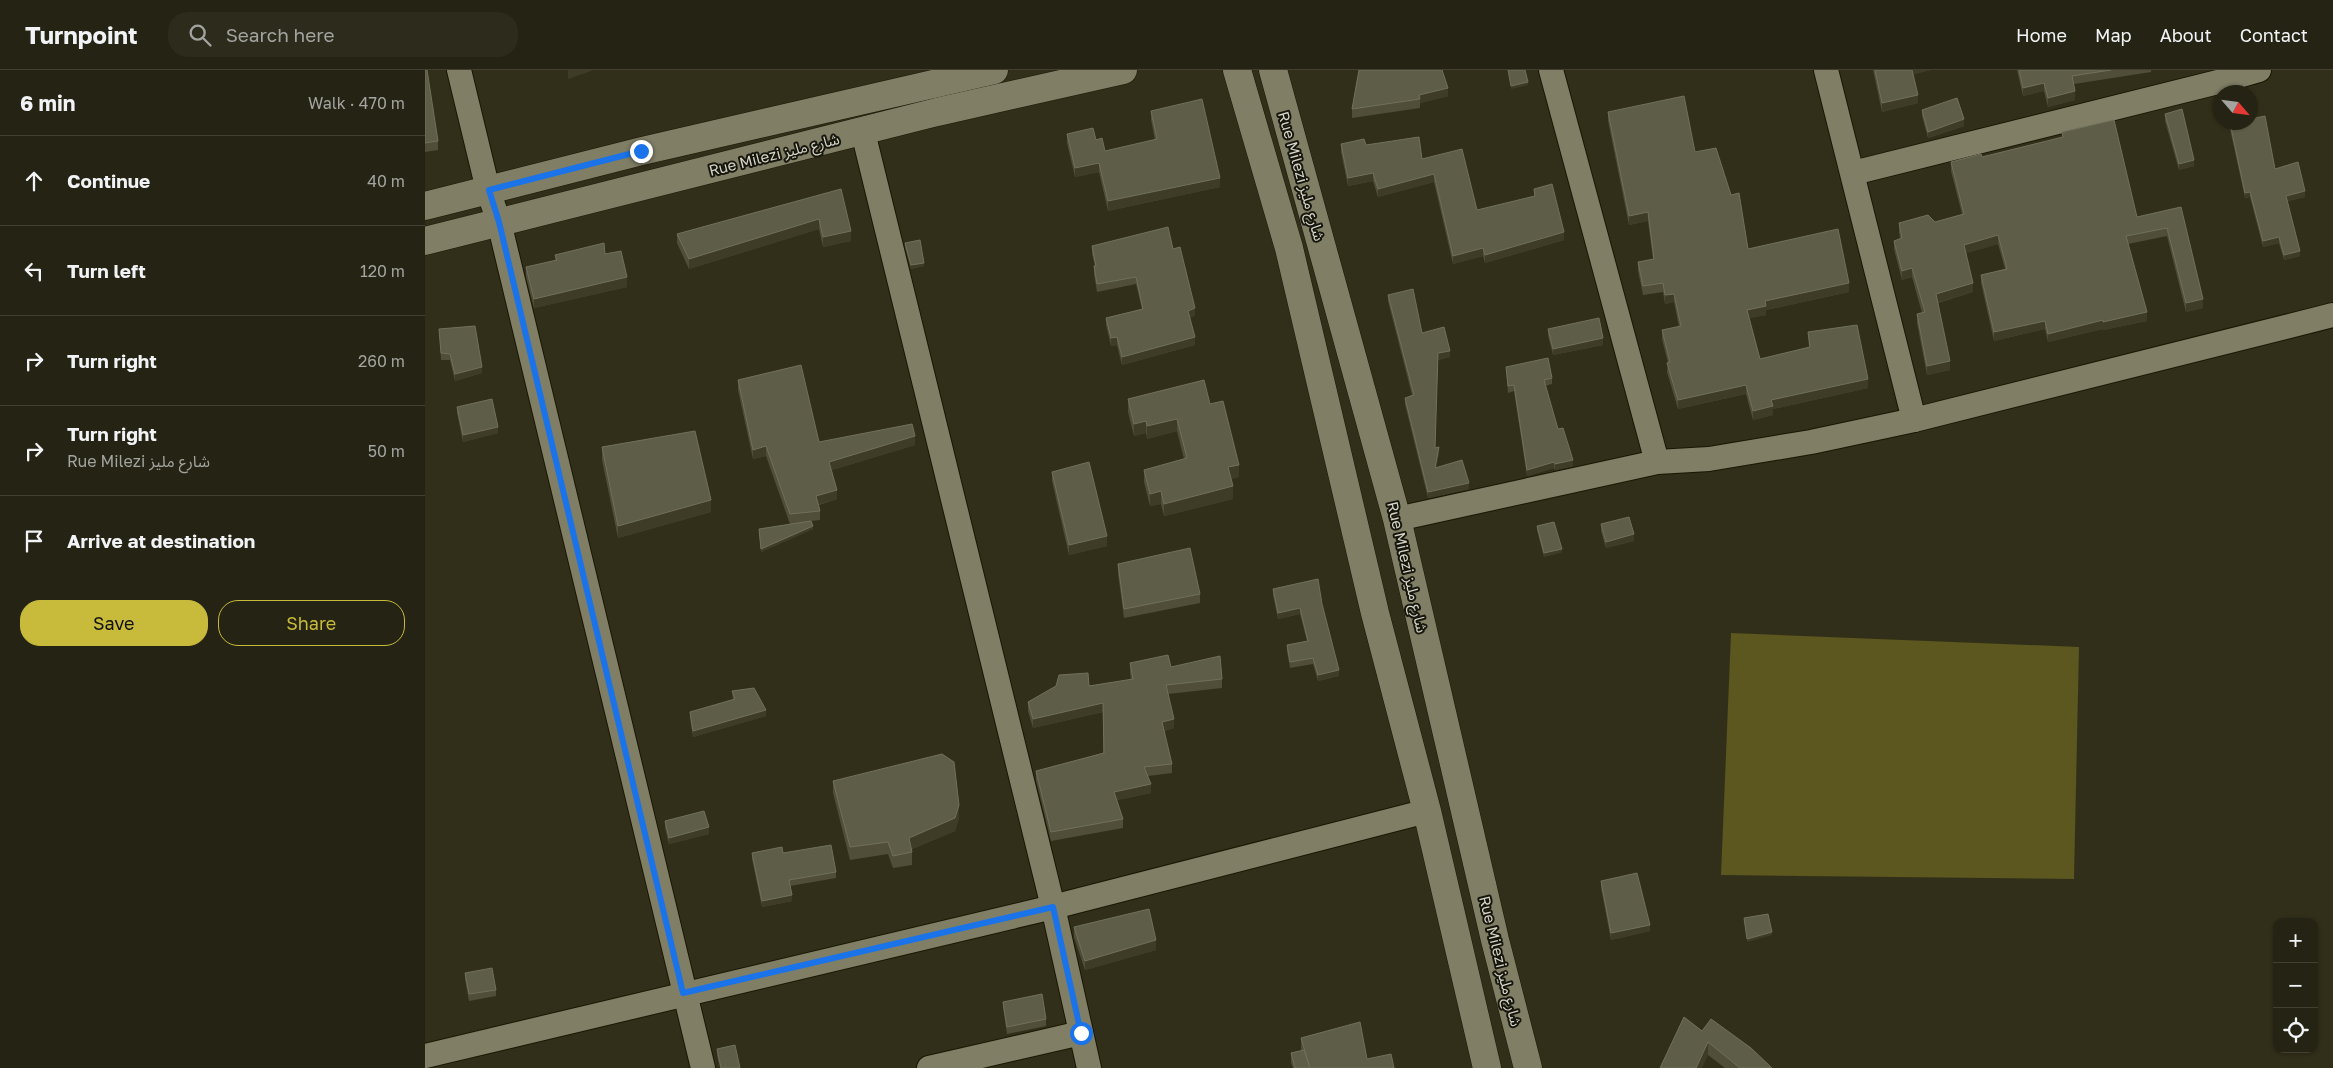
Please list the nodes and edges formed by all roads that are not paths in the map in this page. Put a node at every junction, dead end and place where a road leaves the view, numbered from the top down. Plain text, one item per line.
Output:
1 (459, 70) edge
2 (994, 70) edge
3 (1123, 70) edge
4 (1237, 70) edge
5 (1273, 70) edge
6 (1551, 70) edge
7 (1826, 70) edge
8 (2259, 70) edge
9 (863, 132) junction
10 (1853, 173) junction
11 (489, 190) junction
12 (425, 206) edge
13 (499, 222) junction
14 (425, 241) edge
15 (2333, 315) edge
16 (1914, 420) junction
17 (1657, 462) junction
18 (1397, 519) junction
19 (1427, 811) junction
20 (1053, 907) junction
21 (683, 993) junction
22 (1081, 1033) junction
23 (425, 1056) edge
24 (703, 1068) edge
25 (929, 1068) edge
26 (1089, 1068) edge
27 (1487, 1068) edge
28 (1528, 1068) edge

1 - 11 street
2 - 11 street, Rue Milezi شارع مليز
3 - 9 street, Rue Milezi شارع مليز
4 - 19 street
5 - 18 street, Rue Milezi شارع مليز
6 - 17 street
7 - 10 street
8 - 10 street
9 - 13 street, Rue Milezi شارع مليز
9 - 20 street
10 - 16 street
11 - 12 street, Rue Milezi شارع مليز
11 - 13 street
13 - 14 street, Rue Milezi شارع مليز
13 - 21 street
15 - 16 street
16 - 17 street
17 - 18 street
18 - 28 street, Rue Milezi شارع مليز
19 - 20 street
19 - 27 street
20 - 21 street
20 - 22 street
21 - 23 street
21 - 24 street
22 - 25 street
22 - 26 street

